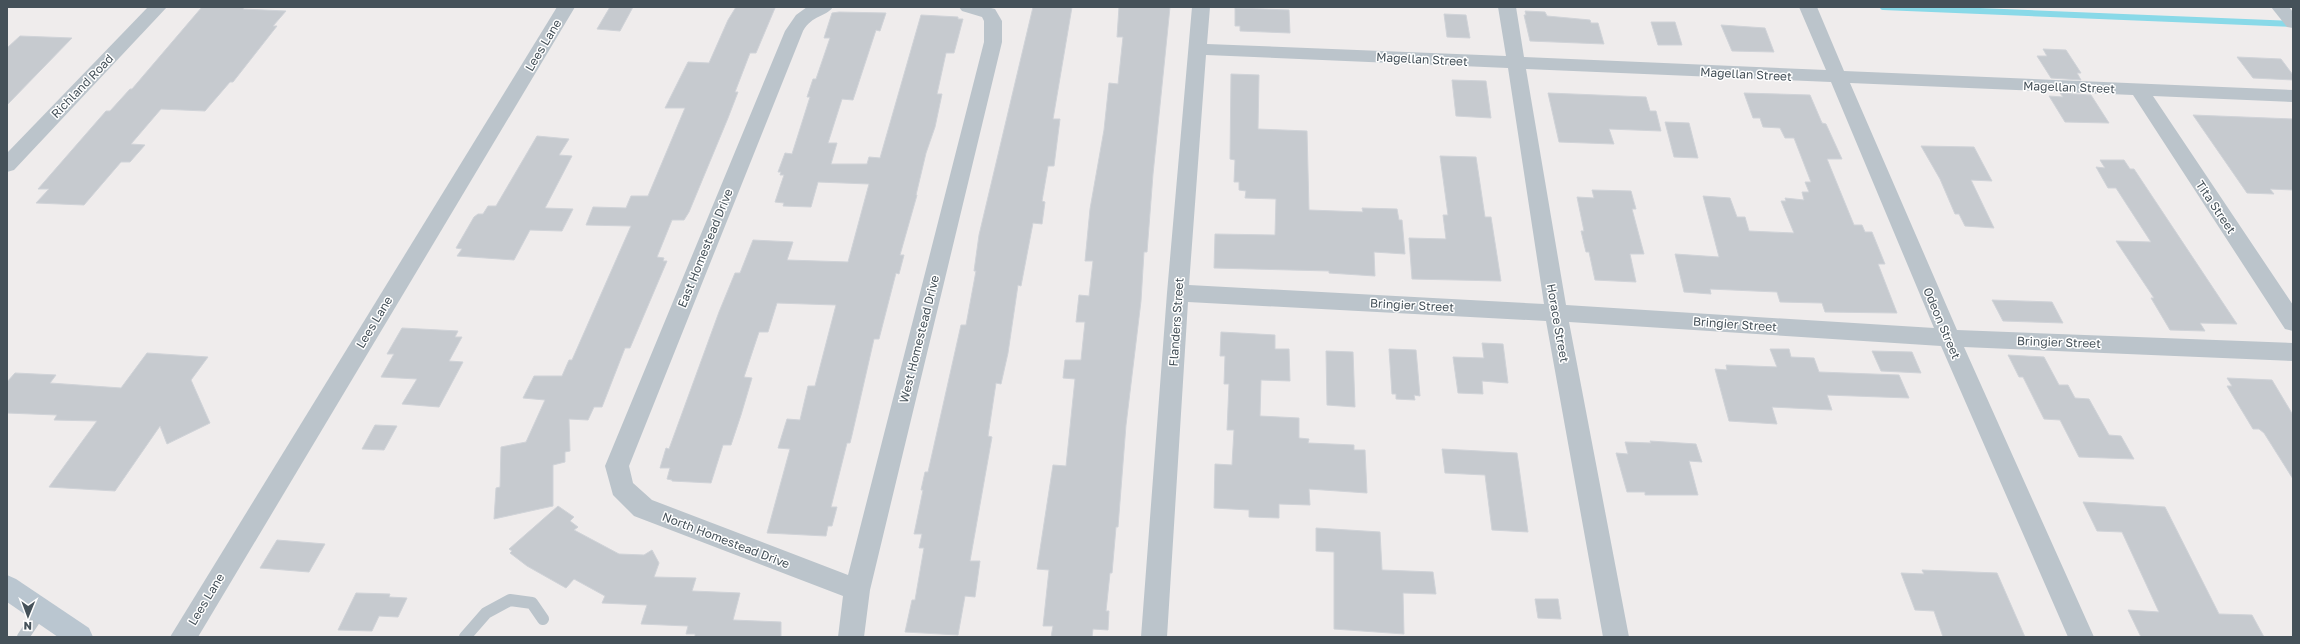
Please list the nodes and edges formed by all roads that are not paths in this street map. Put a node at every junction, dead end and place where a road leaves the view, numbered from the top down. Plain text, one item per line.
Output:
1 (158, 7) edge
2 (566, 7) edge
3 (824, 7) edge
4 (968, 7) edge
5 (1202, 7) edge
6 (1507, 7) edge
7 (1810, 14) edge
8 (1198, 49) junction
9 (1516, 63) junction
10 (1838, 78) junction
11 (2138, 90) junction
12 (2293, 96) edge
13 (7, 165) edge
14 (1178, 293) junction
15 (1556, 313) junction
16 (2293, 324) edge
17 (1949, 338) junction
18 (2293, 352) edge
19 (617, 466) joint
20 (7, 587) edge
21 (857, 590) junction
22 (41, 610) junction
23 (543, 619) dead end
24 (23, 637) edge
25 (80, 637) edge
26 (183, 637) edge
27 (465, 637) edge
28 (851, 637) edge
29 (1154, 637) edge
30 (1616, 637) edge
31 (2080, 637) edge

1 - 13 street, Richland Road
2 - 26 street, Lees Lane
3 - 19 street, East Homestead Drive
4 - 21 street, West Homestead Drive
5 - 8 street, Flanders Street
6 - 9 street, Horace Street
7 - 10 street, Odeon Street
8 - 9 street, Magellan Street
8 - 14 street, Flanders Street
9 - 10 street, Magellan Street
9 - 15 street, Horace Street
10 - 11 street, Magellan Street
10 - 17 street, Odeon Street
11 - 12 street, Magellan Street
11 - 16 street, Tita Street
14 - 15 street, Bringier Street
14 - 29 street, Flanders Street
15 - 17 street, Bringier Street
15 - 30 street, Horace Street
17 - 18 street, Bringier Street
17 - 31 street, Odeon Street
19 - 21 street, North Homestead Drive
20 - 22 main road
21 - 28 street, West Homestead Drive
22 - 24 lane
22 - 25 main road
23 - 27 lane

